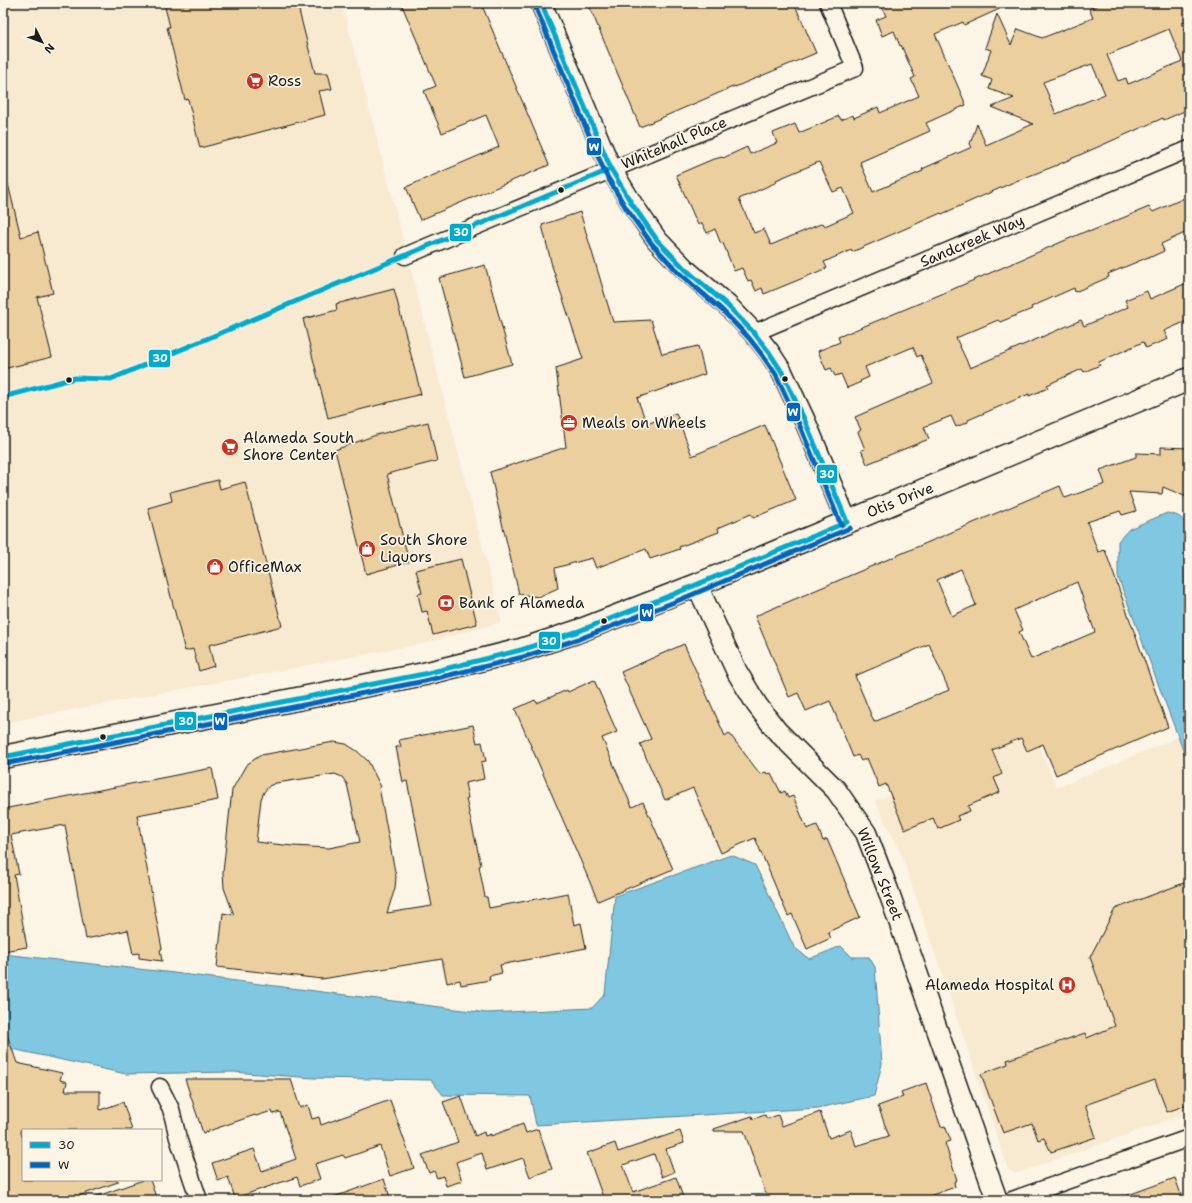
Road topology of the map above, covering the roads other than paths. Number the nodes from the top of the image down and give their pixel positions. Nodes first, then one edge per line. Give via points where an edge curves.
1 (541, 3) edge
2 (828, 3) edge
3 (1189, 149) edge
4 (611, 169) junction
5 (405, 256) dead end
6 (754, 333) junction
7 (1189, 380) edge
8 (847, 522) junction
9 (698, 584) junction
10 (3, 757) edge
11 (160, 1087) dead end
12 (1189, 1138) edge
13 (199, 1200) edge
14 (996, 1200) edge
15 (1012, 1200) edge

1 - 4 street
2 - 4 street, Whitehall Place via 855,68
3 - 6 street, Sandcreek Way
4 - 5 street, Whitehall Place
4 - 6 street via 657,240
6 - 8 street via 769,352 788,386
7 - 8 main road, Otis Drive
8 - 9 main road, Otis Drive
9 - 10 main road, Otis Drive via 576,632 463,666
9 - 14 street, Willow Street via 736,672 757,705 777,731 836,790 866,833
11 - 13 street via 171,1109
12 - 15 street

